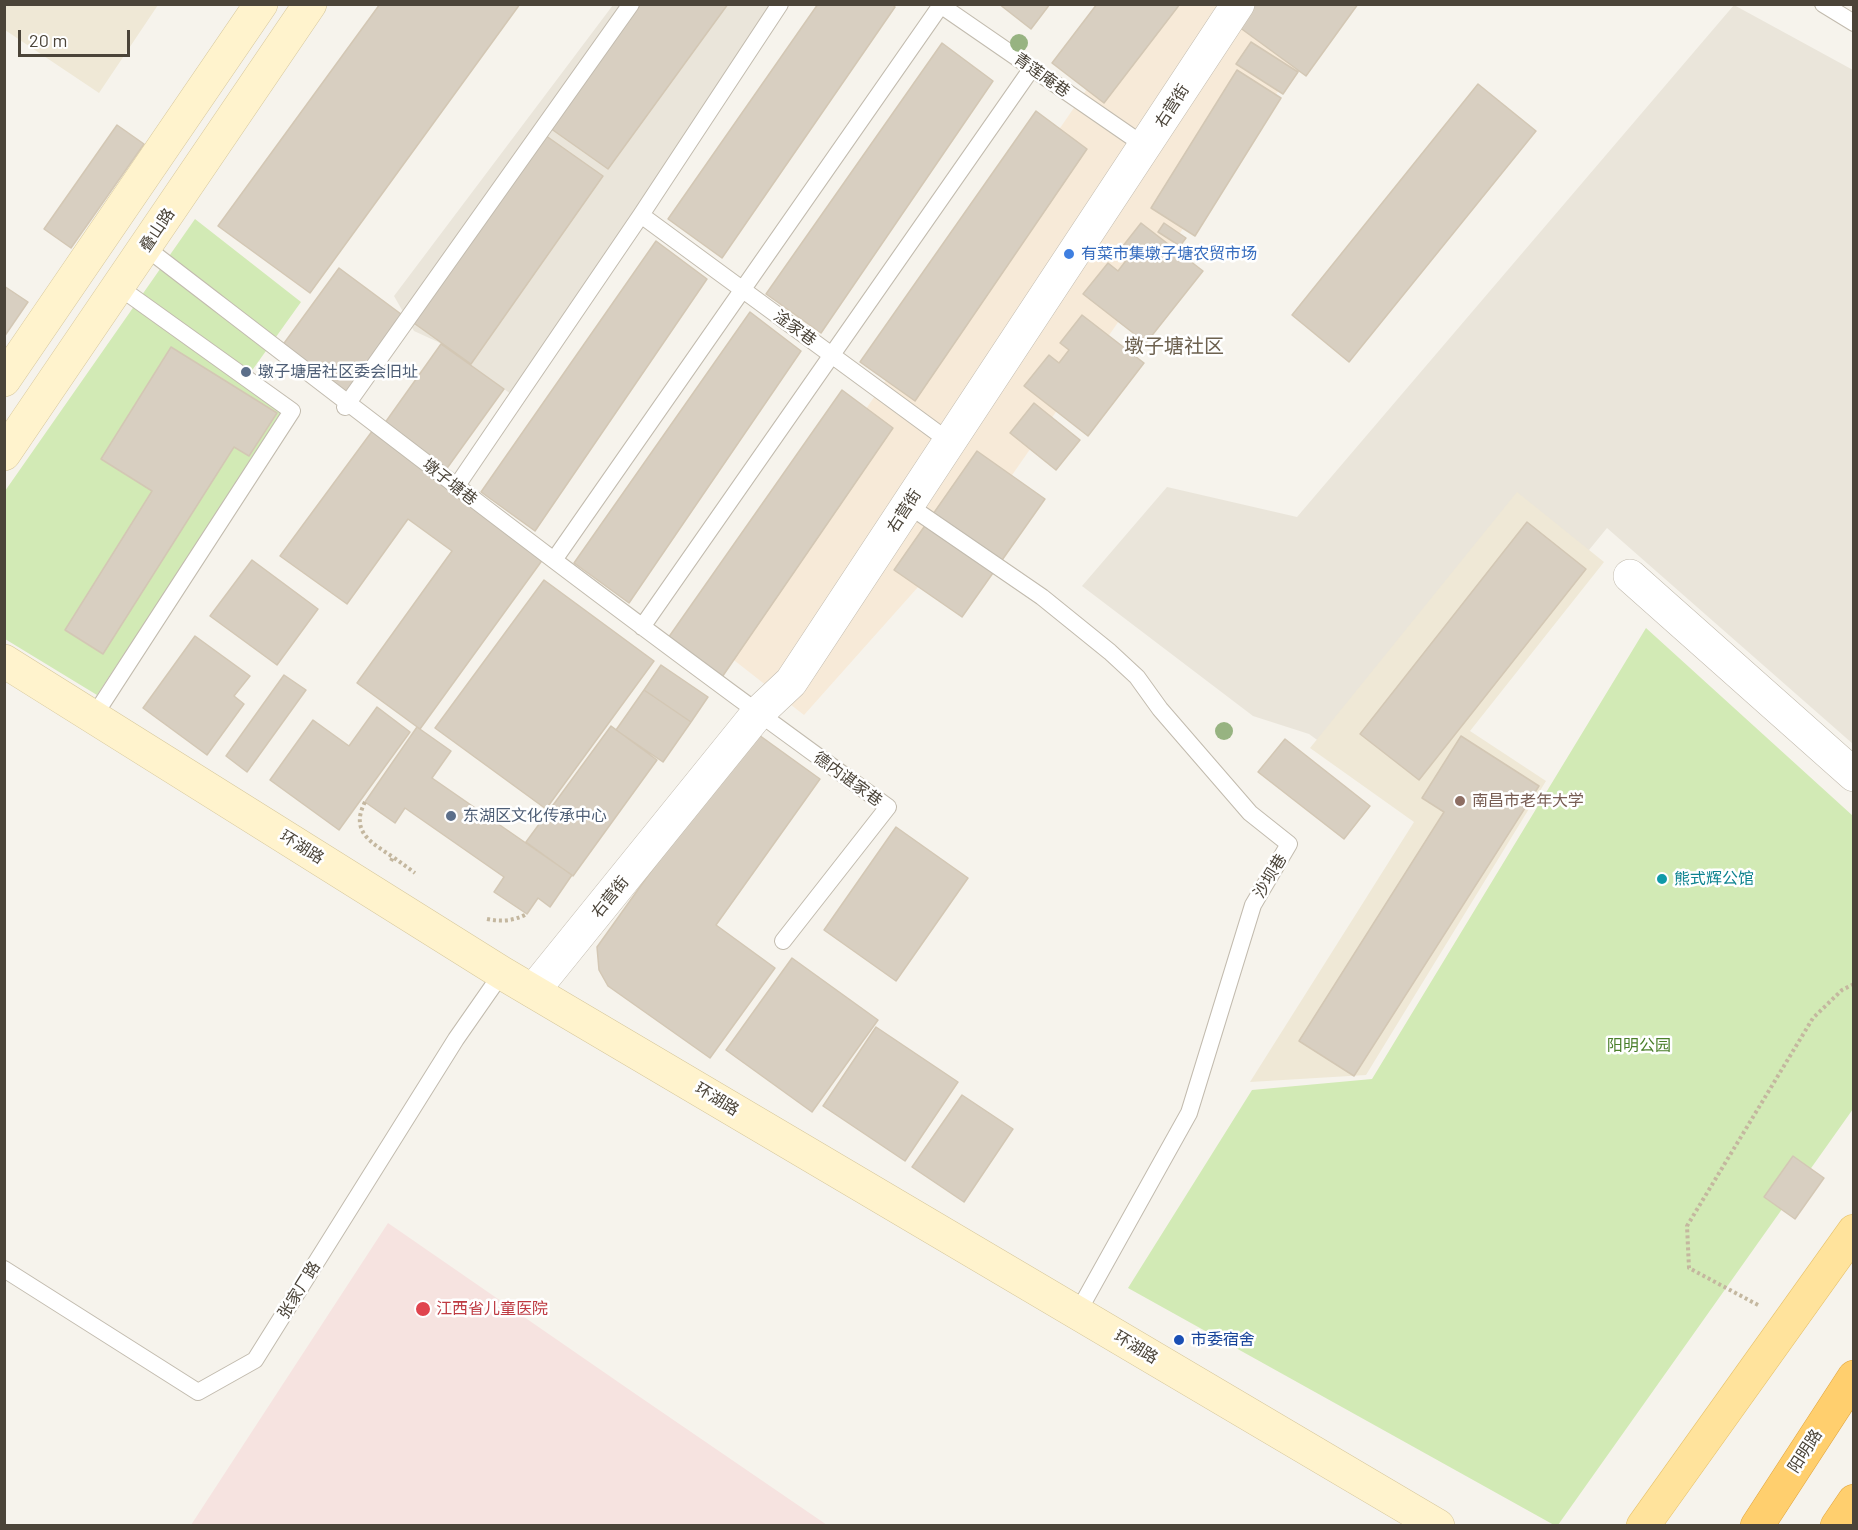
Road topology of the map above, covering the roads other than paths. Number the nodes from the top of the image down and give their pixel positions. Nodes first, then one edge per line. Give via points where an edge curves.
1 (261, 4) edge
2 (310, 4) edge
3 (631, 4) edge
4 (780, 4) edge
5 (1238, 4) edge
6 (1823, 4) edge
7 (940, 5) edge
8 (1854, 23) edge
9 (1032, 68) junction
10 (1145, 146) junction
11 (641, 215) junction
12 (145, 247) junction
13 (119, 287) junction
14 (742, 289) junction
15 (831, 355) junction
16 (4, 380) edge
17 (346, 404) junction
18 (950, 442) junction
19 (4, 454) edge
20 (456, 487) junction
21 (908, 505) junction
22 (554, 560) junction
23 (1630, 576) dead end
24 (642, 627) junction
25 (4, 661) edge
26 (758, 714) junction
27 (94, 716) junction
28 (1854, 775) edge
29 (783, 941) dead end
30 (502, 973) junction
31 (533, 991) junction
32 (1854, 1231) edge
33 (4, 1269) edge
34 (1078, 1312) junction
35 (1854, 1377) edge
36 (1854, 1501) edge
37 (1438, 1526) edge
38 (1643, 1526) edge
39 (1757, 1526) edge
40 (1838, 1526) edge

1 - 16 street
2 - 12 street, 叠山路
3 - 17 lane
4 - 11 lane
5 - 10 street, 右营街
6 - 8 lane
7 - 9 lane, 青莲庵巷
7 - 14 lane
9 - 10 lane, 青莲庵巷
9 - 15 lane
10 - 18 street, 右营街
11 - 14 lane, 淦家巷
11 - 20 lane
12 - 13 street, 叠山路
12 - 17 lane, 墩子塘巷
13 - 19 street, 叠山路
13 - 27 lane via 292,411
14 - 15 lane, 淦家巷
14 - 22 lane
15 - 18 lane, 淦家巷
15 - 24 lane
17 - 20 lane, 墩子塘巷
18 - 21 street, 右营街
20 - 22 lane, 墩子塘巷
21 - 26 street, 右营街 via 791,681
21 - 34 lane, 沙坝巷 via 1042,597 1110,652 1137,677 1250,813 1289,844 1253,905 1189,1113
22 - 24 lane, 墩子塘巷
23 - 28 street
24 - 26 lane, 墩子塘巷
25 - 27 street, 环湖路
26 - 29 lane, 德内谌家巷 via 888,807
26 - 31 street, 右营街
27 - 30 street, 环湖路
30 - 31 street, 环湖路
30 - 33 lane, 张家厂路 via 456,1039 255,1360 198,1392
31 - 34 street, 环湖路
32 - 38 main road
34 - 37 street, 环湖路
35 - 39 highway, 阳明路
36 - 40 highway

